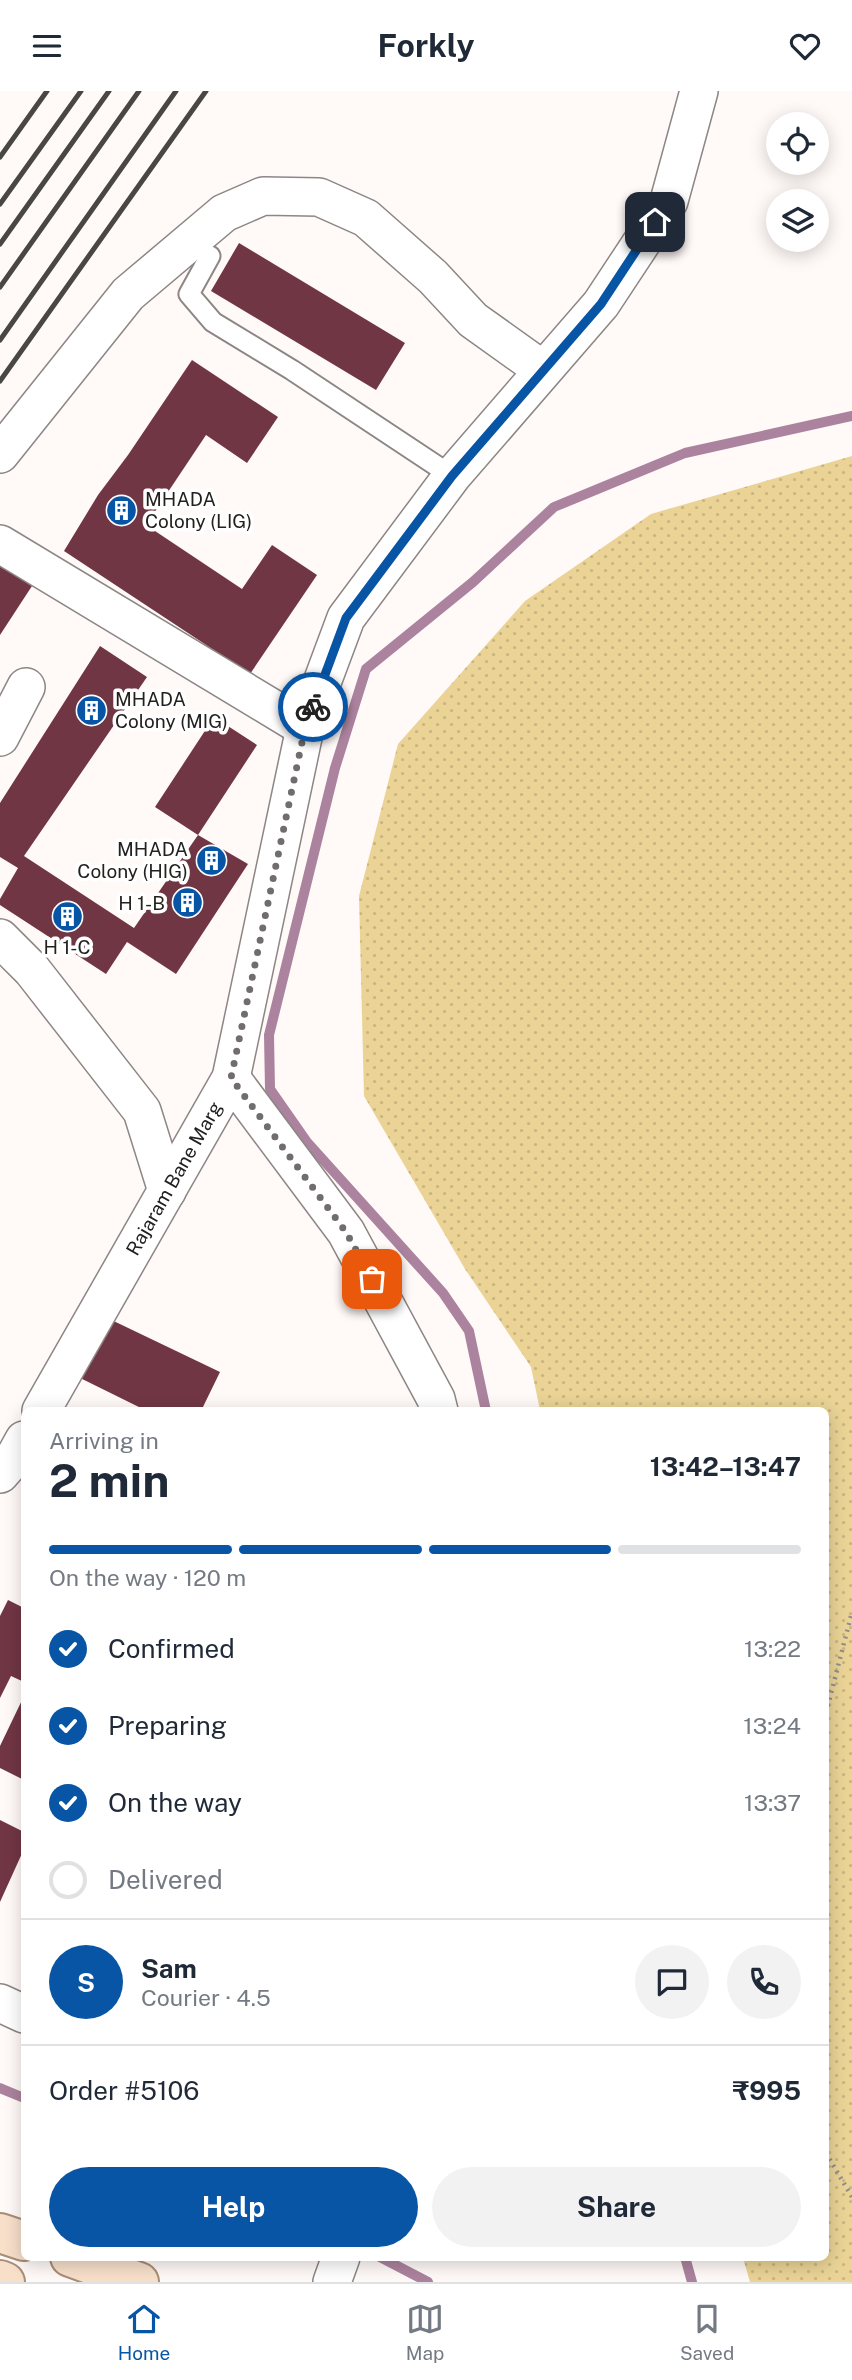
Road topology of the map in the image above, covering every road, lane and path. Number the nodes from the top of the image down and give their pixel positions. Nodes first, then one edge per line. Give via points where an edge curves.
1 (699, 91) edge
2 (210, 256) dead end
3 (543, 370) junction
4 (0, 454) edge
5 (452, 476) junction
6 (0, 544) edge
7 (26, 687) dead end
8 (305, 728) junction
9 (0, 737) edge
10 (0, 938) edge
11 (231, 1078) junction
12 (167, 1191) junction
13 (43, 1407) edge
14 (438, 1407) edge
15 (21, 1445) edge
16 (0, 1474) edge
17 (852, 1612) edge
18 (829, 1701) edge
19 (0, 2003) edge
20 (21, 2013) edge
21 (829, 2158) edge
22 (852, 2197) edge
23 (0, 2233) edge
24 (21, 2240) edge
25 (81, 2261) edge
26 (340, 2261) edge
27 (139, 2282) edge
28 (332, 2282) edge

1 - 3 street, Rajaram Bane Marg via 669,201 601,304
2 - 5 lane via 189,294 213,322
3 - 4 street via 472,320 433,277 366,218 319,197 263,196 224,213 128,294
3 - 5 street, Rajaram Bane Marg
5 - 8 street, Rajaram Bane Marg via 346,618
6 - 8 street
7 - 9 street
8 - 11 street, Rajaram Bane Marg
10 - 12 street via 33,970 142,1111
11 - 12 street, Rajaram Bane Marg
11 - 14 street via 346,1232
12 - 13 street, Rajaram Bane Marg
15 - 16 street
17 - 18 path
19 - 20 street
21 - 22 path
23 - 24 main road
25 - 27 main road
26 - 28 street

